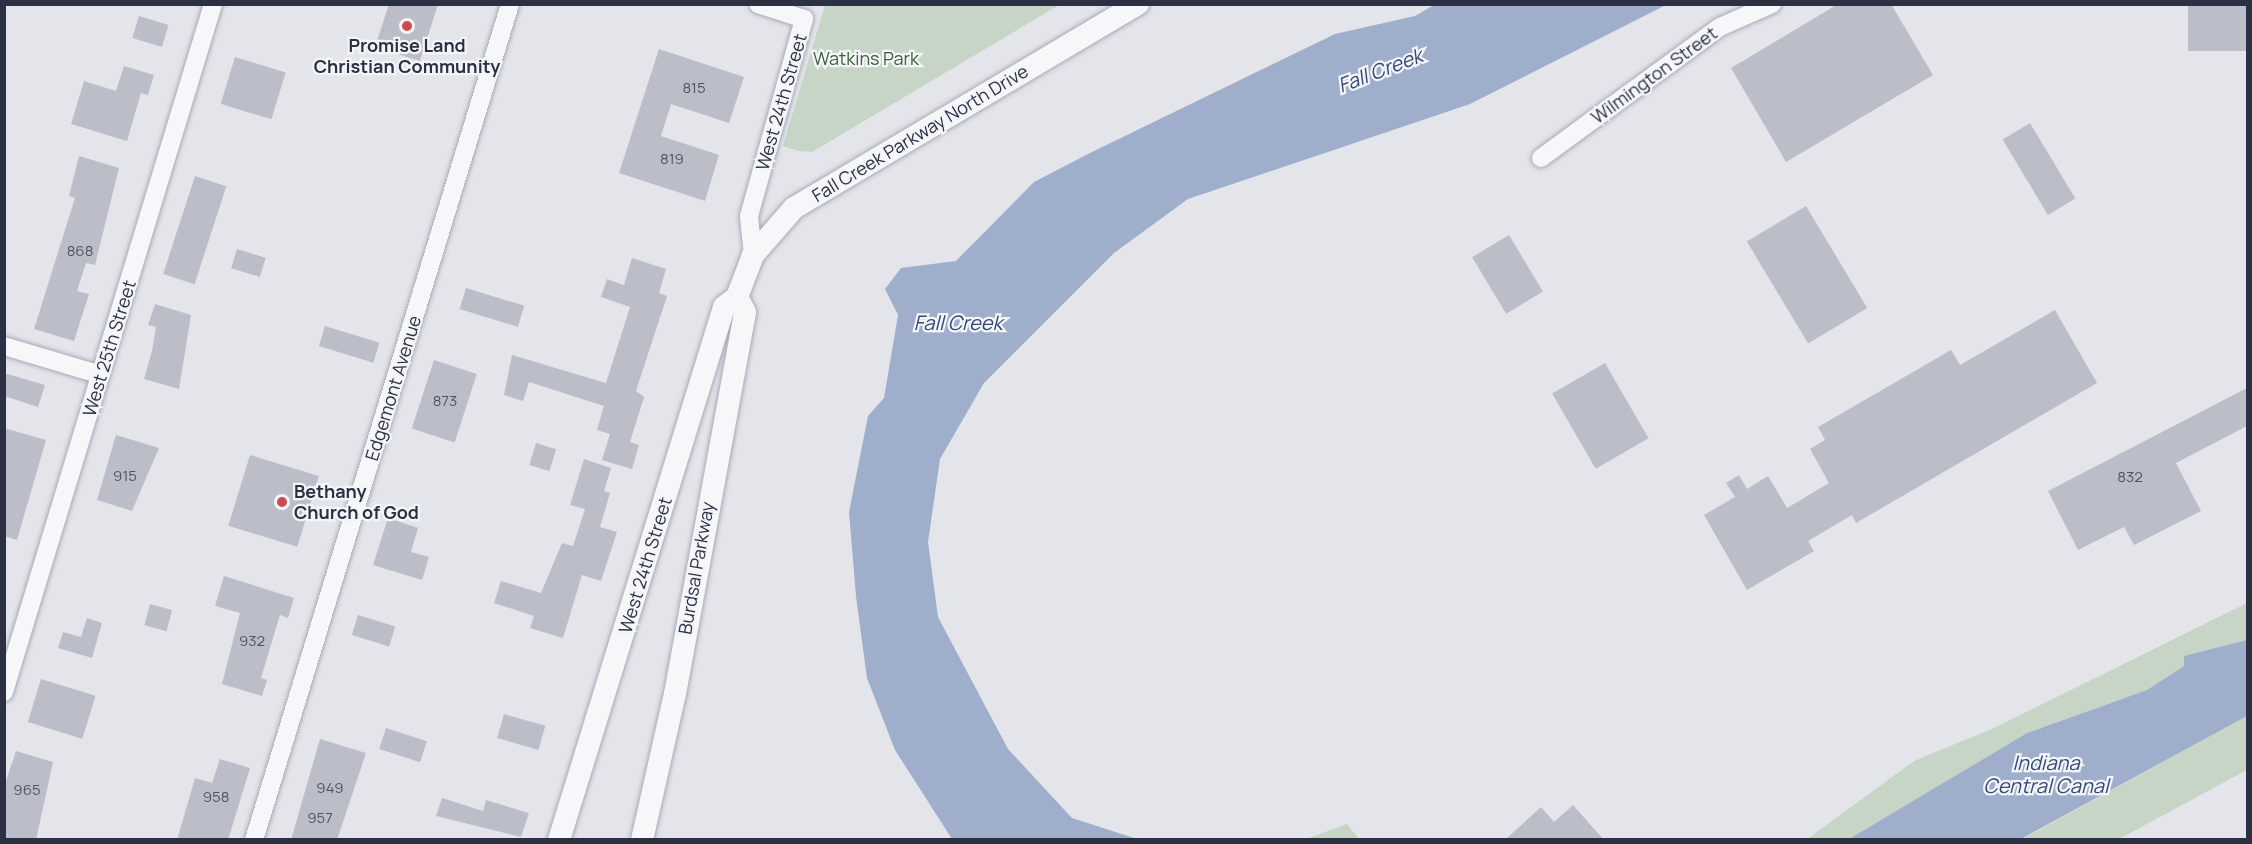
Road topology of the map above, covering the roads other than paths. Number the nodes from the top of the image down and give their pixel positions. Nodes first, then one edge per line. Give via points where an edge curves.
1 (213, 4) edge
2 (510, 4) edge
3 (758, 4) edge
4 (1138, 4) edge
5 (1773, 4) edge
6 (1541, 158) dead end
7 (753, 255) junction
8 (737, 297) junction
9 (4, 346) edge
10 (101, 375) junction
11 (4, 692) edge
12 (254, 840) edge
13 (559, 840) edge
14 (642, 840) edge

1 - 10 street, West 25th Street
2 - 12 street, Edgemont Avenue
3 - 7 street, West 24th Street via 804,19 749,216
4 - 7 street, Fall Creek Parkway North Drive via 794,208
5 - 6 street, Wilmington Street via 1719,27
7 - 8 street, Fall Creek Parkway North Drive
8 - 13 street, West 24th Street via 724,307
8 - 14 street, Burdsal Parkway via 745,312 725,399 675,694
9 - 10 street
10 - 11 street, West 25th Street

